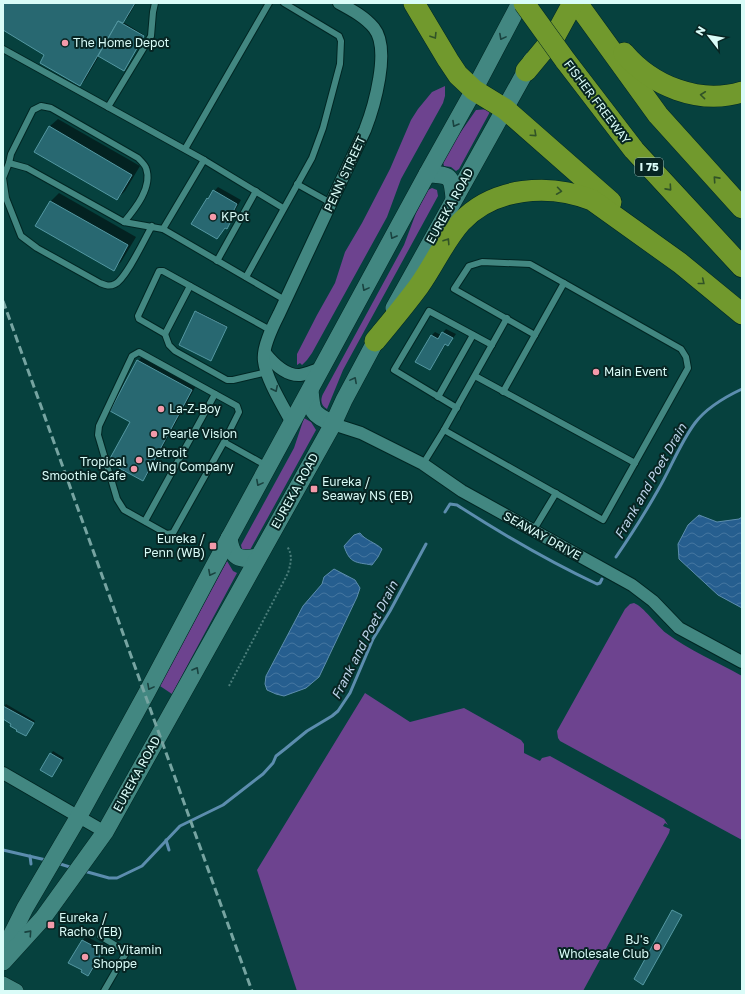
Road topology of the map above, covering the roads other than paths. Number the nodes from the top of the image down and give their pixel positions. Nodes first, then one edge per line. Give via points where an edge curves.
1 (155, 3) edge
2 (269, 3) edge
3 (284, 3) edge
4 (340, 3) edge
5 (414, 3) edge
6 (520, 3) edge
7 (524, 3) edge
8 (562, 3) edge
9 (573, 3) edge
10 (582, 11) edge
11 (3, 49) edge
12 (526, 71) junction
13 (474, 90) junction
14 (742, 92) edge
15 (108, 107) junction
16 (505, 109) junction
17 (185, 149) junction
18 (204, 160) junction
19 (9, 163) junction
20 (427, 174) junction
21 (297, 184) junction
22 (256, 191) junction
23 (454, 198) junction
24 (331, 203) junction
25 (284, 208) junction
26 (742, 208) edge
27 (124, 222) junction
28 (152, 226) junction
29 (163, 229) junction
30 (218, 261) junction
31 (680, 263) junction
32 (742, 267) edge
33 (246, 277) junction
34 (564, 283) junction
35 (190, 286) junction
36 (285, 300) junction
37 (742, 314) edge
38 (507, 318) junction
39 (272, 331) junction
40 (165, 334) junction
41 (473, 335) junction
42 (535, 335) junction
43 (376, 341) junction
44 (492, 345) junction
45 (265, 353) junction
46 (322, 368) junction
47 (267, 372) junction
48 (475, 376) junction
49 (310, 390) junction
50 (503, 392) junction
51 (215, 394) junction
52 (438, 397) junction
53 (457, 408) junction
54 (292, 423) junction
55 (333, 424) junction
56 (444, 430) junction
57 (224, 442) junction
58 (423, 464) junction
59 (635, 464) junction
60 (268, 467) junction
61 (556, 493) junction
62 (145, 522) junction
63 (533, 531) junction
64 (229, 538) junction
65 (258, 557) junction
66 (742, 662) edge
67 (3, 773) edge
68 (79, 816) junction
69 (106, 832) junction
70 (100, 936) dead end
71 (3, 952) edge
72 (3, 962) edge
73 (3, 984) edge
74 (16, 991) edge
75 (104, 991) edge

1 - 15 lane via 151,36
2 - 17 lane
3 - 21 lane via 339,36 341,41 340,64 322,128 312,158
4 - 24 street, PENN STREET via 363,17 375,30 382,47 378,88 371,114
5 -> 13 highway via 458,75
6 -> 13 main road
7 -> 32 highway, FISHER FREEWAY / I 75, bridge via 634,150
8 - 12 main road, EUREKA ROAD
9 - 12 highway via 555,36
14 -> 10 highway via 724,96 690,93 652,78 629,59 601,25
26 -> 10 highway via 658,115
11 - 15 lane
12 - 16 main road, EUREKA ROAD
13 - 16 highway
13 -> 20 main road
15 - 17 lane
16 - 23 main road, EUREKA ROAD
16 -> 31 highway
17 - 18 lane
18 - 22 lane
18 - 29 lane
19 - 27 lane via 27,168
19 - 27 lane via 33,110 41,106 51,108 138,158 146,168 144,193 138,206
19 - 28 lane via 3,178 6,198 21,236 37,248 100,283 108,286 116,284 130,266
20 - 23 main road via 441,174 450,179 453,183
20 -> 46 main road
21 - 24 lane
21 - 25 lane
22 - 25 lane
22 - 30 lane
23 - 43 main road, EUREKA ROAD
24 - 36 street, PENN STREET
25 - 33 lane
27 - 28 lane
28 - 29 lane
29 - 30 lane
30 - 33 lane
31 -> 37 highway
43 -> 31 highway via 420,285 461,222 491,200 506,196 537,190 580,195 603,207
33 - 36 lane
34 - 38 lane via 530,264 482,262 469,266 454,289
34 - 42 lane
34 - 59 lane via 681,349 686,357 688,368
35 - 39 lane
35 - 40 lane
35 - 40 lane via 159,271 138,316 139,320
36 - 39 street, PENN STREET
38 - 42 lane
38 - 44 lane
39 - 45 street, PENN STREET
40 - 47 lane via 174,351 227,380
41 - 44 lane
41 - 52 lane
41 - 52 lane via 429,311 394,370
42 - 50 lane
55 -> 43 main road, EUREKA ROAD
44 - 48 lane
45 - 46 street via 274,364 299,375
45 - 47 street, PENN STREET
46 - 49 main road
47 -> 54 street, PENN STREET
48 - 50 lane
48 - 53 lane
49 - 54 main road
49 - 55 main road via 311,408 317,416
50 - 59 lane
51 - 57 lane via 237,406 239,412
51 - 62 lane
51 - 62 lane via 139,352 132,356 99,426 98,435 117,499 124,510
52 - 53 lane
53 - 56 lane
54 - 60 main road
55 - 58 street, SEAWAY DRIVE via 361,433
55 - 65 main road, EUREKA ROAD
56 - 58 lane
56 - 61 lane
57 - 60 lane
57 - 62 lane via 173,533 167,534
58 - 63 street, SEAWAY DRIVE via 451,484
59 - 61 lane via 603,520
60 -> 64 main road
61 - 63 lane
63 - 66 street, SEAWAY DRIVE via 639,590 679,628
64 - 65 main road via 231,550 236,557
64 -> 68 main road
69 -> 65 main road, EUREKA ROAD
67 - 68 street
68 - 69 street
68 - 71 main road
72 -> 69 main road, EUREKA ROAD via 43,918
70 - 75 lane via 126,953
73 - 74 street

